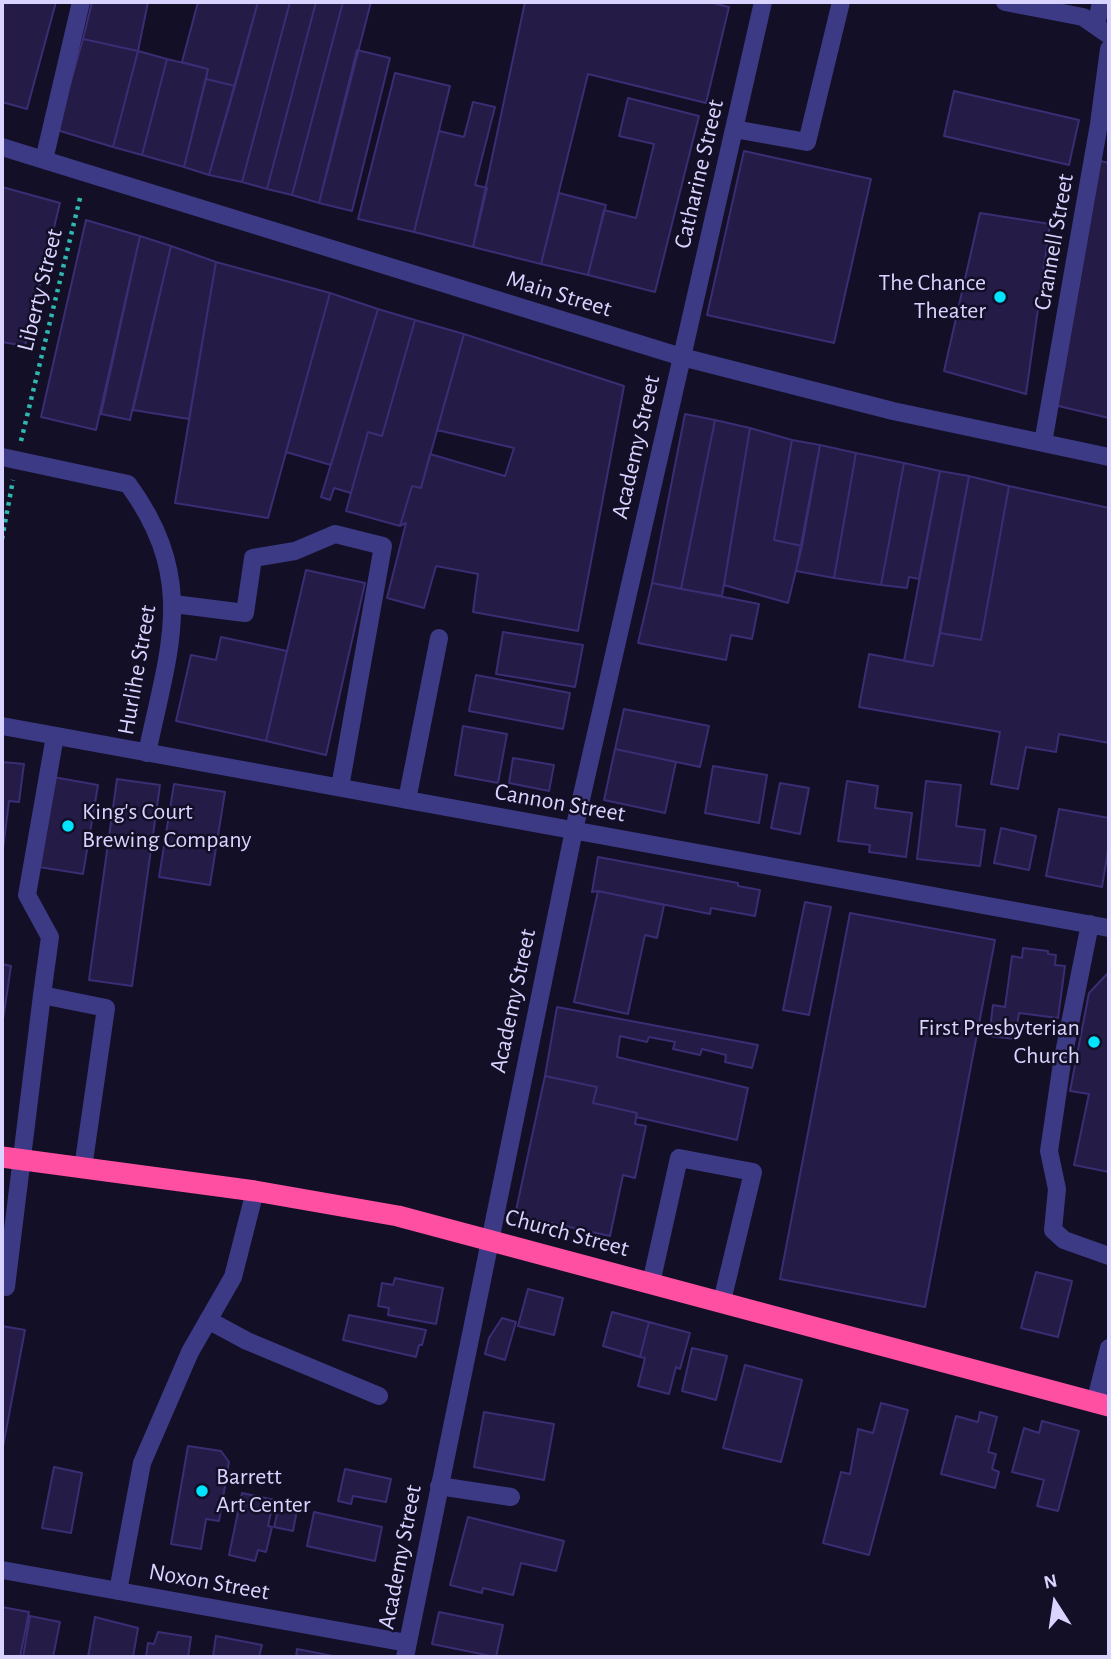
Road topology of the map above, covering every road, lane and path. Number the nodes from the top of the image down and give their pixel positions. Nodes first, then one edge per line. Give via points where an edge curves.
1 (81, 2) edge
2 (763, 2) edge
3 (841, 2) edge
4 (1005, 2) edge
5 (1101, 2) edge
6 (1102, 31) edge
7 (1109, 49) edge
8 (734, 129) junction
9 (2, 147) edge
10 (44, 160) junction
11 (87, 173) junction
12 (682, 357) junction
13 (1043, 443) junction
14 (1109, 457) edge
15 (9, 459) edge
16 (2, 540) edge
17 (174, 604) junction
18 (439, 638) dead end
19 (2, 726) edge
20 (55, 736) junction
21 (147, 753) junction
22 (340, 787) junction
23 (407, 800) junction
24 (574, 830) junction
25 (1090, 924) junction
26 (1109, 928) edge
27 (42, 995) junction
28 (12, 1159) edge
29 (83, 1168) junction
30 (256, 1191) junction
31 (488, 1238) junction
32 (1109, 1256) edge
33 (651, 1283) junction
34 (6, 1287) dead end
35 (722, 1301) junction
36 (208, 1320) junction
37 (1109, 1348) edge
38 (379, 1396) dead end
39 (1102, 1404) edge
40 (439, 1486) junction
41 (511, 1497) dead end
42 (2, 1570) edge
43 (118, 1591) junction
44 (406, 1650) edge

1 - 10 street
2 - 8 street, Catharine Street
3 - 8 street via 807,142
4 - 6 street via 1083,17
5 - 6 street
7 - 13 street, Crannell Street via 1100,124
8 - 12 street, Catharine Street
9 - 10 street, Main Street
10 - 11 street, Main Street
11 - 12 street, Main Street
11 - 15 path, Liberty Street
12 - 13 street, Main Street via 893,411
12 - 24 street, Academy Street
13 - 14 street, Main Street
15 - 16 path, Liberty Street
15 - 17 street, Hurlihe Street via 128,484 161,542 173,582
17 - 21 street, Hurlihe Street
17 - 22 street via 245,613 253,558 295,551 335,534 383,546
18 - 23 street
19 - 20 street, Cannon Street
20 - 21 street, Cannon Street
20 - 27 street via 27,895 50,937
21 - 22 street, Cannon Street
22 - 23 street, Cannon Street
23 - 24 street, Cannon Street
24 - 25 street, Cannon Street
24 - 31 street, Academy Street
25 - 26 street, Cannon Street
25 - 32 street via 1049,1151 1057,1189 1053,1230 1065,1240
27 - 28 street
27 - 29 street via 106,1008
28 - 29 highway, Church Street
28 - 34 street
29 - 30 highway, Church Street
30 - 31 highway, Church Street via 398,1216
30 - 36 street via 233,1277
31 - 33 highway, Church Street
31 - 40 street, Academy Street
33 - 35 highway, Church Street
33 - 35 street via 679,1158 753,1172
35 - 39 highway, Church Street
36 - 38 street
36 - 43 street via 142,1463
37 - 39 street
40 - 41 street
40 - 44 street, Academy Street
42 - 43 street, Noxon Street
43 - 44 street, Noxon Street

